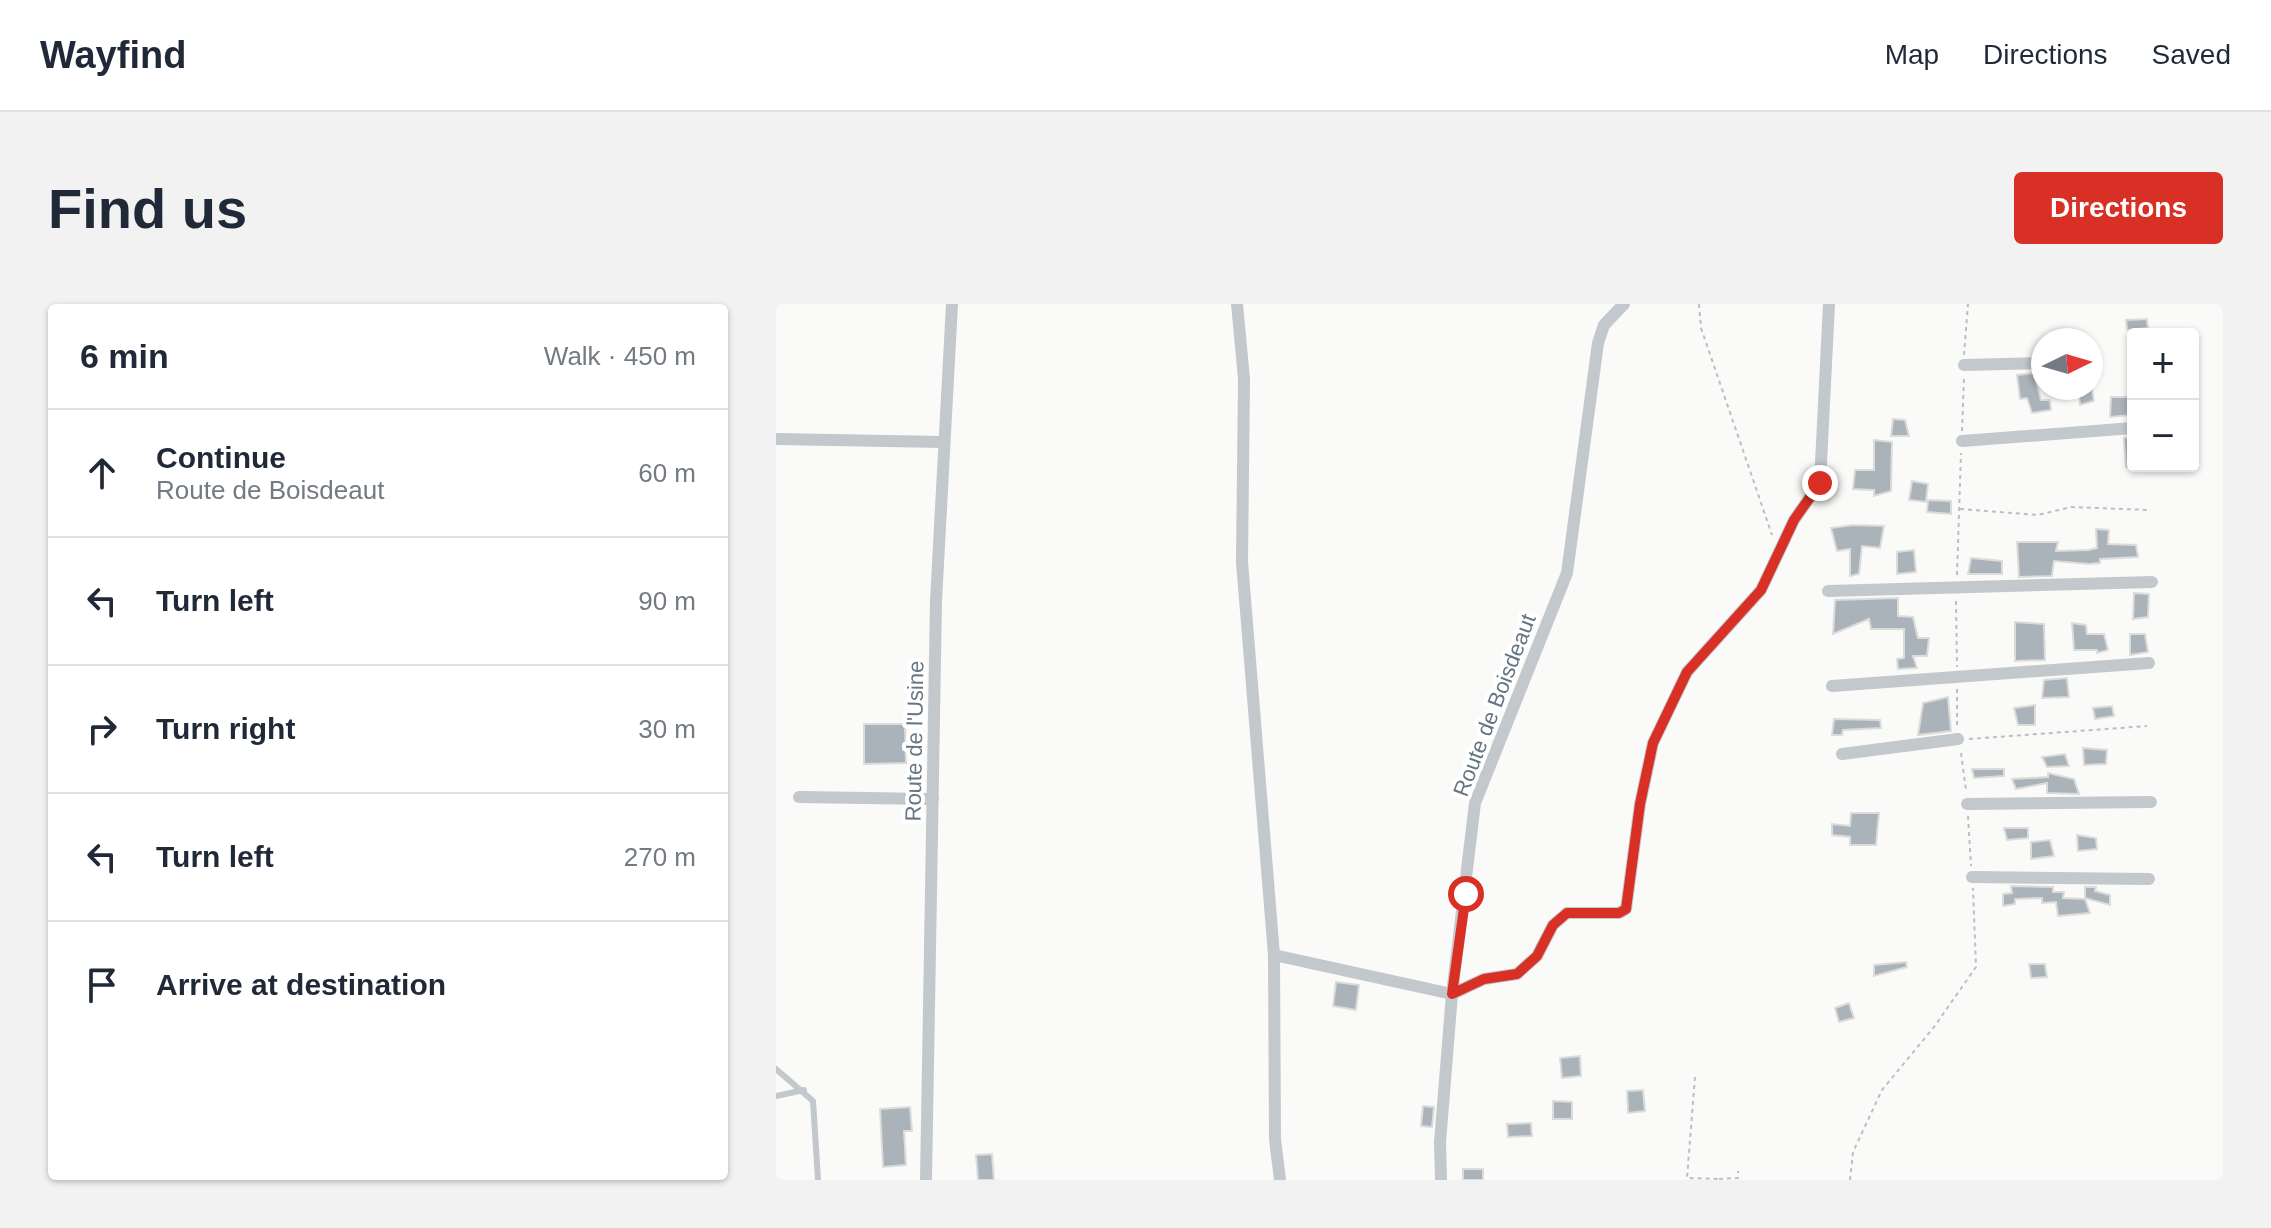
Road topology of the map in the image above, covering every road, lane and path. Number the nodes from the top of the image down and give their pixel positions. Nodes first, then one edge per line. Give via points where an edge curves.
1 (952, 304) edge
2 (1237, 304) edge
3 (1624, 304) edge
4 (1699, 304) edge
5 (1829, 304) edge
6 (1968, 304) edge
7 (2031, 363) edge
8 (1964, 365) junction
9 (2127, 428) edge
10 (776, 439) edge
11 (1962, 441) junction
12 (943, 442) junction
13 (1960, 509) junction
14 (2149, 510) dead end
15 (1779, 552) junction
16 (1957, 576) dead end
17 (2152, 582) dead end
18 (1956, 590) dead end
19 (1828, 591) dead end
20 (2149, 663) dead end
21 (1832, 686) dead end
22 (2147, 726) dead end
23 (1958, 735) junction
24 (1842, 754) dead end
25 (799, 797) dead end
26 (933, 799) junction
27 (2151, 802) dead end
28 (1967, 804) junction
29 (1972, 877) junction
30 (2149, 879) dead end
31 (1274, 955) junction
32 (1452, 994) junction
33 (776, 1069) edge
34 (1695, 1077) dead end
35 (804, 1090) junction
36 (776, 1096) edge
37 (1738, 1171) dead end
38 (818, 1180) edge
39 (926, 1180) edge
40 (1280, 1180) edge
41 (1441, 1180) edge
42 (1719, 1180) edge
43 (1850, 1180) edge

1 - 12 street, Route de l'Usine
2 - 31 street via 1244,379 1243,577
3 - 32 street, Route de Boisdeaut via 1604,325 1598,343 1567,573 1475,803
4 - 15 path via 1701,328
5 - 15 street via 1820,483
6 - 8 path
7 - 8 street
8 - 11 path
9 - 11 street
10 - 12 street
11 - 13 path
12 - 26 street, Route de l'Usine
13 - 14 path via 2038,515 2071,507
13 - 16 path
15 - 32 street via 1761,590 1687,672 1653,743 1626,909 1567,913 1553,925 1537,956 1517,974 1484,979
17 - 19 street
18 - 23 path
20 - 21 street
22 - 23 path
23 - 24 street
23 - 28 path
25 - 26 street
26 - 39 street, Route de l'Usine
27 - 28 street
28 - 29 path
29 - 30 street
29 - 43 path via 1976,967 1882,1090 1853,1152
31 - 32 street
31 - 40 street
32 - 41 street, Route de Boisdeaut
33 - 35 lane
34 - 42 path via 1687,1178
35 - 36 lane
35 - 38 lane via 816,1111
37 - 42 path via 1738,1178

